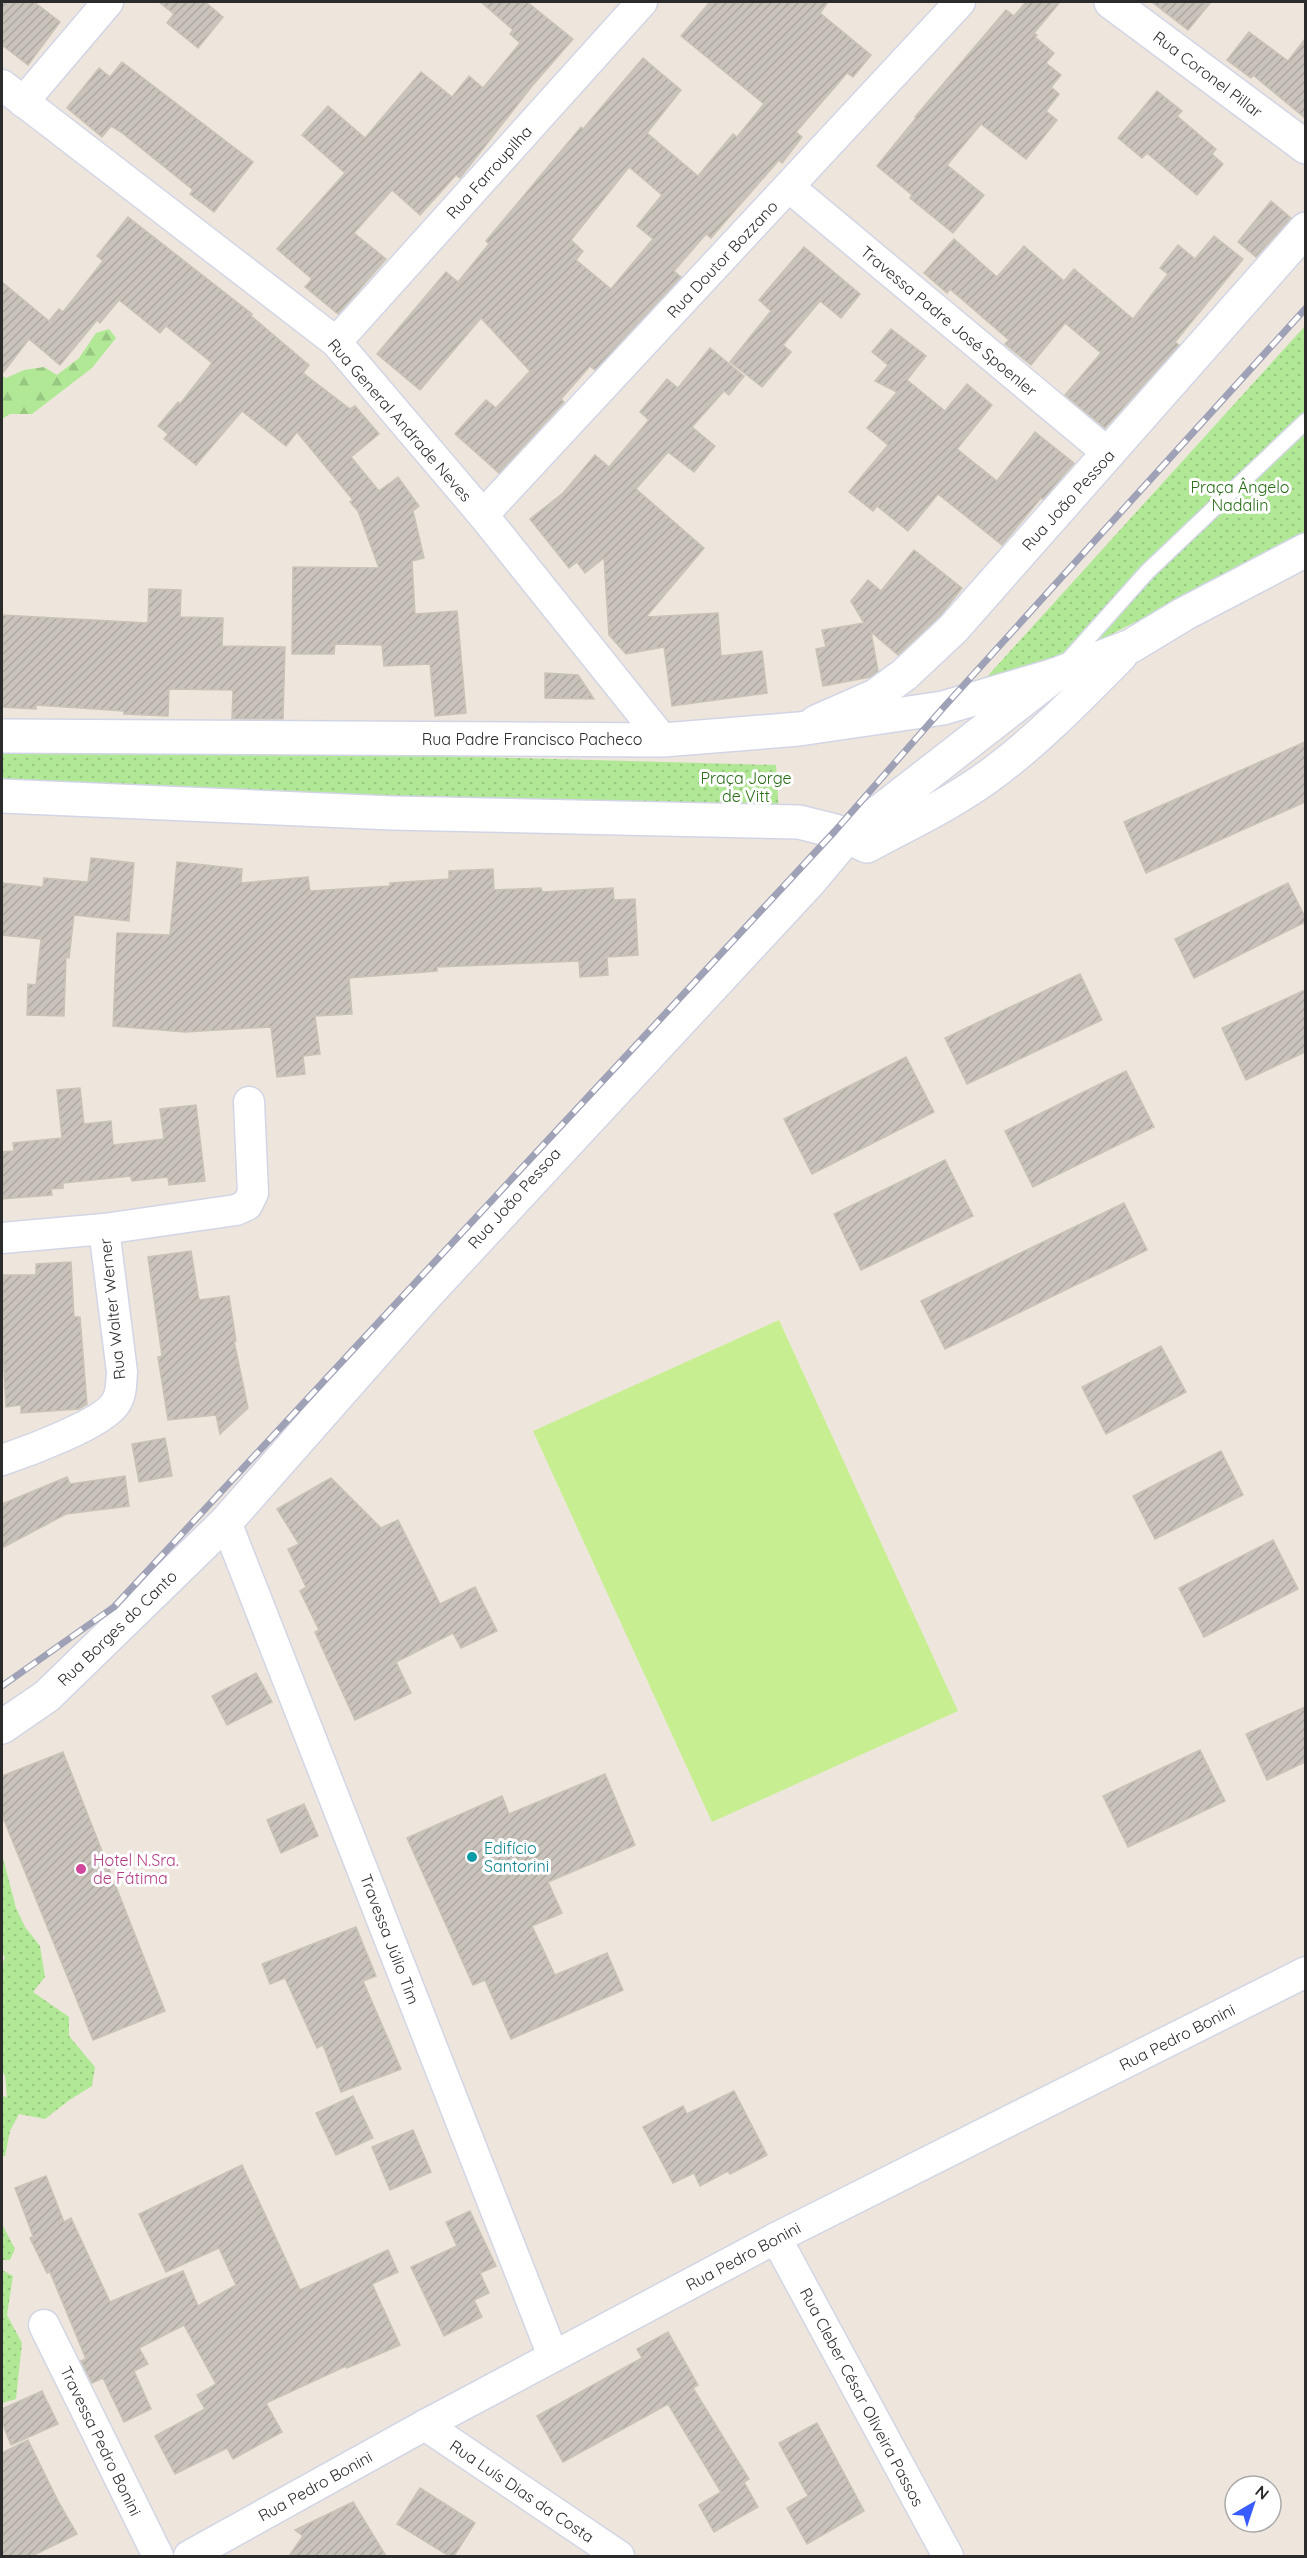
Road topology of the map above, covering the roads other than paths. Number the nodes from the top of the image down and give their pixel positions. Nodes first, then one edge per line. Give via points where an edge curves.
1 (108, 2) edge
2 (642, 2) edge
3 (960, 2) edge
4 (1112, 2) edge
5 (12, 93) edge
6 (1305, 147) edge
7 (789, 187) junction
8 (1305, 229) edge
9 (336, 342) junction
10 (1305, 421) edge
11 (1109, 454) junction
12 (483, 515) junction
13 (1305, 550) edge
14 (1131, 646) junction
15 (1055, 675) junction
16 (1054, 721) junction
17 (799, 729) junction
18 (2, 736) edge
19 (663, 740) junction
20 (2, 796) edge
21 (857, 841) junction
22 (249, 1102) dead end
23 (104, 1229) junction
24 (2, 1238) edge
25 (2, 1460) edge
26 (226, 1522) junction
27 (2, 1727) edge
28 (1305, 1972) edge
29 (776, 2238) junction
30 (44, 2325) dead end
31 (553, 2356) junction
32 (425, 2425) junction
33 (609, 2553) edge
34 (158, 2556) edge
35 (189, 2556) edge
36 (948, 2556) edge

1 - 5 street
2 - 9 street, Rua Farroupilha
3 - 7 street, Rua Doutor Bozzano
4 - 6 main road, Rua Coronel Pillar
5 - 9 street, Rua General Andrade Neves
7 - 11 street, Travessa Padre José Spoenler
7 - 12 street, Rua Doutor Bozzano
8 - 11 main road, Rua João Pessoa
9 - 12 street, Rua General Andrade Neves
10 - 15 lane via 1147,572
11 - 17 main road, Rua João Pessoa via 953,629 904,675 875,696
12 - 19 street, Rua General Andrade Neves
13 - 14 main road, Rua Padre Francisco Pacheco
14 - 15 main road, Rua Padre Francisco Pacheco
14 - 16 main road, Rua Padre Francisco Pacheco
15 - 16 main road
15 - 17 main road, Rua Padre Francisco Pacheco via 943,708
15 - 21 main road, Rua Padre Francisco Pacheco
16 - 21 main road, Rua Padre Francisco Pacheco via 997,770 948,802
17 - 19 main road, Rua Padre Francisco Pacheco
18 - 19 main road, Rua Padre Francisco Pacheco
20 - 21 main road via 392,813 799,822
21 - 26 main road, Rua João Pessoa via 810,881 425,1296
22 - 23 street via 253,1193 247,1205 236,1210
23 - 24 street
23 - 25 street, Rua Walter Werner via 122,1372 116,1404 102,1416
26 - 27 main road, Rua Borges do Canto via 47,1696
26 - 31 street, Travessa Júlio Tim
28 - 29 street, Rua Pedro Bonini
29 - 31 street, Rua Pedro Bonini
29 - 36 street, Rua Cleber César Oliveira Passos
30 - 34 street, Travessa Pedro Bonini
31 - 32 street, Rua Pedro Bonini
32 - 33 street, Rua Luís Dias da Costa
32 - 35 street, Rua Pedro Bonini

